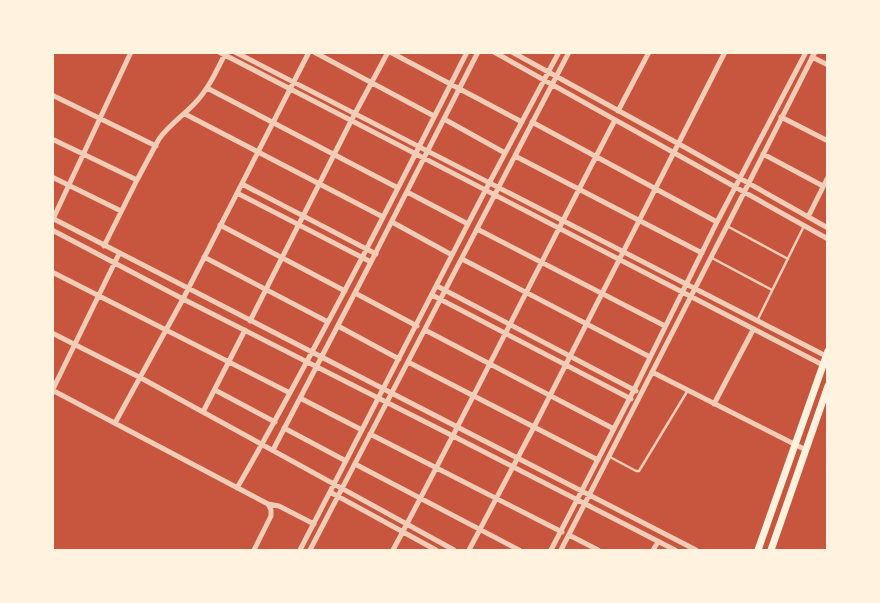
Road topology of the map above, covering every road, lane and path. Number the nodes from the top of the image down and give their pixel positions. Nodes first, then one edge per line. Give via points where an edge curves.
1 (130, 52) edge
2 (219, 52) edge
3 (235, 52) edge
4 (308, 52) edge
5 (314, 52) edge
6 (389, 52) edge
7 (467, 52) edge
8 (478, 52) edge
9 (494, 52) edge
10 (512, 52) edge
11 (559, 52) edge
12 (569, 52) edge
13 (648, 52) edge
14 (725, 52) edge
15 (804, 53) edge
16 (225, 54) edge
17 (814, 55) edge
18 (828, 65) edge
19 (548, 73) junction
20 (556, 77) junction
21 (544, 80) junction
22 (294, 83) junction
23 (371, 83) junction
24 (451, 84) junction
25 (552, 84) junction
26 (207, 88) junction
27 (459, 88) junction
28 (290, 90) junction
29 (52, 95) edge
30 (618, 111) junction
31 (185, 114) junction
32 (355, 114) junction
33 (434, 116) junction
34 (781, 118) junction
35 (100, 119) junction
36 (444, 120) junction
37 (615, 120) junction
38 (351, 121) junction
39 (274, 122) junction
40 (522, 122) junction
41 (532, 122) junction
42 (52, 139) edge
43 (828, 141) edge
44 (679, 144) junction
45 (156, 146) junction
46 (419, 147) junction
47 (428, 151) junction
48 (258, 152) junction
49 (505, 153) junction
50 (674, 153) junction
51 (82, 154) junction
52 (334, 154) junction
53 (415, 154) junction
54 (763, 154) junction
55 (515, 156) junction
56 (596, 156) junction
57 (424, 159) junction
58 (52, 178) edge
59 (740, 178) junction
60 (828, 178) edge
61 (137, 180) junction
62 (489, 183) junction
63 (242, 184) junction
64 (320, 184) junction
65 (749, 184) junction
66 (68, 186) junction
67 (823, 186) junction
68 (736, 187) junction
69 (398, 188) junction
70 (499, 188) junction
71 (579, 189) junction
72 (655, 189) junction
73 (485, 191) junction
74 (237, 192) junction
75 (407, 192) junction
76 (745, 192) junction
77 (494, 196) junction
78 (121, 211) junction
79 (303, 217) junction
80 (383, 217) junction
81 (808, 217) junction
82 (53, 218) edge
83 (563, 220) junction
84 (639, 221) junction
85 (392, 222) junction
86 (717, 222) junction
87 (468, 224) junction
88 (220, 225) junction
89 (299, 225) junction
90 (727, 226) junction
91 (804, 226) junction
92 (828, 228) edge
93 (477, 229) junction
94 (559, 229) junction
95 (52, 230) edge
96 (828, 239) edge
97 (104, 246) junction
98 (366, 249) junction
99 (623, 252) junction
100 (702, 253) junction
101 (119, 254) junction
102 (376, 254) junction
103 (452, 255) junction
104 (204, 257) junction
105 (282, 258) junction
106 (362, 258) junction
107 (711, 258) junction
108 (462, 259) junction
109 (788, 259) junction
110 (619, 260) junction
111 (371, 262) junction
112 (542, 262) junction
113 (115, 263) junction
114 (52, 272) edge
115 (686, 284) junction
116 (437, 286) junction
117 (188, 289) junction
118 (266, 289) junction
119 (695, 289) junction
120 (772, 290) junction
121 (345, 291) junction
122 (446, 291) junction
123 (355, 293) junction
124 (527, 293) junction
125 (602, 293) junction
126 (682, 293) junction
127 (99, 295) junction
128 (432, 295) junction
129 (690, 297) junction
130 (183, 299) junction
131 (441, 300) junction
132 (250, 321) junction
133 (757, 321) junction
134 (328, 322) junction
135 (586, 324) junction
136 (510, 325) junction
137 (338, 326) junction
138 (416, 326) junction
139 (665, 326) junction
140 (166, 329) junction
141 (245, 330) junction
142 (425, 330) junction
143 (753, 330) junction
144 (52, 333) edge
145 (506, 334) junction
146 (75, 344) junction
147 (312, 353) junction
148 (827, 354) edge
149 (570, 356) junction
150 (321, 357) junction
151 (650, 357) junction
152 (399, 359) junction
153 (229, 362) junction
154 (307, 362) junction
155 (408, 362) junction
156 (490, 364) junction
157 (566, 365) junction
158 (316, 366) junction
159 (825, 367) edge
160 (652, 372) junction
161 (141, 378) junction
162 (828, 386) edge
163 (53, 390) edge
164 (215, 390) junction
165 (383, 390) junction
166 (634, 390) junction
167 (688, 390) junction
168 (290, 393) junction
169 (641, 393) junction
170 (391, 394) junction
171 (473, 396) junction
172 (550, 396) junction
173 (300, 398) junction
174 (378, 398) junction
175 (630, 398) junction
176 (387, 402) junction
177 (636, 402) junction
178 (714, 404) junction
179 (204, 412) junction
180 (274, 422) junction
181 (115, 423) junction
182 (534, 427) junction
183 (284, 428) junction
184 (457, 428) junction
185 (614, 429) junction
186 (362, 430) junction
187 (370, 434) junction
188 (452, 436) junction
189 (796, 444) junction
190 (262, 445) junction
191 (273, 450) junction
192 (806, 450) junction
193 (608, 457) junction
194 (518, 459) junction
195 (598, 460) junction
196 (346, 461) junction
197 (355, 464) junction
198 (513, 467) junction
199 (436, 468) junction
200 (334, 484) junction
201 (237, 488) junction
202 (342, 488) junction
203 (330, 492) junction
204 (582, 492) junction
205 (589, 495) junction
206 (338, 496) junction
207 (420, 499) junction
208 (497, 499) junction
209 (577, 500) junction
210 (268, 504) junction
211 (584, 504) junction
212 (314, 524) junction
213 (407, 525) junction
214 (480, 530) junction
215 (403, 532) junction
216 (562, 532) junction
217 (569, 536) junction
218 (658, 542) junction
219 (254, 550) edge
220 (300, 550) edge
221 (310, 550) edge
222 (393, 550) edge
223 (436, 550) edge
224 (454, 550) edge
225 (469, 550) edge
226 (520, 550) edge
227 (551, 550) edge
228 (561, 550) edge
229 (598, 550) edge
230 (653, 550) edge
231 (675, 550) edge
232 (696, 550) edge
233 (758, 550) edge
234 (771, 550) edge

1 - 35 street
2 - 16 street
3 - 22 street
4 - 22 street
5 - 23 street
6 - 23 street
6 - 24 street
7 - 24 street
8 - 27 street
9 - 21 street
10 - 19 street
11 - 19 street
12 - 20 street
13 - 30 street
14 - 44 street
15 - 59 street
16 - 26 street
16 - 28 street
17 - 18 street
17 - 34 street
19 - 20 street
19 - 21 street
20 - 25 street
20 - 30 street
21 - 25 street
21 - 40 street
22 - 28 street
22 - 32 street
23 - 32 street
23 - 33 street
24 - 27 street
24 - 33 street
25 - 37 street
25 - 41 street
26 - 31 street
26 - 39 street
27 - 36 street
27 - 40 street
28 - 38 street
28 - 39 street
29 - 35 street
30 - 44 street
31 - 45 street via 164,133
31 - 48 street
32 - 38 street
32 - 46 street
33 - 46 street
34 - 43 street
34 - 54 street
35 - 45 street
35 - 51 street
36 - 47 street
36 - 49 street
37 - 50 street
37 - 56 street
38 - 52 street
38 - 53 street
39 - 48 street
39 - 52 street
40 - 49 street
41 - 55 street
41 - 56 street
42 - 51 street
44 - 50 street
44 - 59 street
45 - 61 street
46 - 47 street
46 - 53 street
47 - 57 street
47 - 62 street
48 - 63 street
48 - 64 street
49 - 62 street
50 - 68 street
50 - 72 street
51 - 61 street
51 - 66 street
52 - 64 street
52 - 69 street
53 - 57 street
53 - 69 street
54 - 65 street
54 - 67 street
55 - 70 street
55 - 71 street
56 - 71 street
56 - 72 street
57 - 73 street
57 - 75 street
58 - 66 street
59 - 65 street
59 - 68 street
60 - 67 street
61 - 78 street
62 - 70 street
62 - 73 street
63 - 74 street
63 - 79 street
64 - 79 street
64 - 80 street
65 - 76 street
65 - 81 street
66 - 78 street
66 - 82 street
67 - 81 street
68 - 76 street
68 - 86 street
69 - 80 street
70 - 77 street
70 - 83 street
71 - 83 street
71 - 84 street
72 - 84 street
72 - 86 street
73 - 77 street
73 - 87 street
74 - 88 street
74 - 89 street
75 - 85 street
75 - 87 street
76 - 90 street
76 - 91 street
77 - 93 street
77 - 94 street
78 - 97 street
79 - 89 street
79 - 98 street
80 - 98 street
81 - 92 street
82 - 97 street
83 - 94 street
83 - 99 street
84 - 99 street
84 - 100 street
85 - 102 street
85 - 103 street
86 - 100 street
87 - 103 street
88 - 104 street
88 - 105 street
89 - 105 street
89 - 106 street
90 - 107 street
90 - 109 lane
91 - 96 street
91 - 109 lane
93 - 108 street
93 - 112 street
94 - 110 street
94 - 112 street
95 - 113 street
97 - 101 street
98 - 102 street
98 - 106 street
99 - 110 street
99 - 115 street
100 - 115 street
101 - 113 street
101 - 117 street
102 - 111 street
103 - 116 street
104 - 117 street
104 - 118 street
105 - 118 street
105 - 121 street
106 - 111 street
106 - 121 street
107 - 119 street
107 - 120 lane
108 - 122 street
108 - 124 street
109 - 120 lane
110 - 125 street
110 - 126 street
111 - 123 street
112 - 124 street
112 - 125 street
113 - 127 street
113 - 130 street
114 - 127 street
115 - 119 street
115 - 126 street
116 - 122 street
116 - 128 street
117 - 130 street
117 - 132 street
118 - 132 street
118 - 134 street
119 - 129 street
119 - 133 street
120 - 133 lane
121 - 134 street
122 - 131 street
122 - 136 street
123 - 137 street
123 - 138 street
124 - 135 street
124 - 136 street
125 - 135 street
125 - 139 street
126 - 129 street
126 - 139 street
127 - 140 street
127 - 146 street
128 - 131 street
128 - 138 street
129 - 143 street
129 - 160 street
130 - 140 street
130 - 141 street
131 - 142 street
131 - 145 street
132 - 147 street
133 - 148 street
134 - 147 street
135 - 149 street
135 - 151 street
136 - 145 street
136 - 149 street
137 - 150 street
137 - 152 street
138 - 152 street
139 - 151 street
140 - 153 street
140 - 161 street
141 - 153 street
141 - 154 street
142 - 155 street
142 - 156 street
143 - 159 street
143 - 178 street
144 - 146 street
145 - 156 street
145 - 157 street
146 - 161 street
146 - 163 street
147 - 150 street
147 - 154 street
148 - 159 main road
149 - 157 street
149 - 166 street
150 - 158 street
150 - 165 street
151 - 166 street
152 - 165 street
153 - 164 street
153 - 168 street
154 - 158 street
154 - 168 street
155 - 170 street
155 - 171 street
156 - 171 street
156 - 172 street
157 - 172 street
157 - 175 street
158 - 173 street
158 - 174 street
159 - 189 main road
160 - 167 street
160 - 169 street
161 - 179 street
161 - 181 street
162 - 192 main road
163 - 181 street
164 - 179 street
164 - 180 street
165 - 170 street
165 - 174 street
166 - 169 street
166 - 175 street
167 - 178 street
167 - 193 lane via 639,471
168 - 180 street
169 - 177 street
170 - 176 street
170 - 184 street
171 - 182 street
171 - 184 street
172 - 182 street
172 - 185 street
173 - 183 street
173 - 186 street
174 - 176 street
174 - 186 street
175 - 177 street
175 - 185 street
176 - 187 street
176 - 188 street
177 - 193 street
178 - 189 street
179 - 190 street
180 - 190 street
181 - 201 street
182 - 194 street
182 - 195 street
183 - 191 street
183 - 196 street
184 - 188 street
184 - 194 street
185 - 195 street
186 - 196 street
187 - 197 street
187 - 199 street
188 - 198 street
188 - 199 street
189 - 192 street
189 - 233 main road
190 - 191 street
190 - 201 street
191 - 200 street
192 - 234 main road
193 - 205 street
194 - 198 street
194 - 204 street
195 - 204 street
196 - 200 street
197 - 202 street
197 - 207 street
198 - 208 street
198 - 209 street
199 - 207 street
199 - 208 street
200 - 202 street
200 - 203 street
201 - 210 street
202 - 206 street
202 - 213 street
203 - 206 street
203 - 212 street
204 - 205 street
204 - 209 street
205 - 211 street
205 - 232 street
206 - 215 street
206 - 221 street
207 - 213 street
207 - 214 street
208 - 214 street
208 - 216 street
209 - 211 street
209 - 216 street
210 - 212 street via 279,506
210 - 219 street via 271,516
211 - 217 street
211 - 218 street
212 - 220 street
213 - 215 street
213 - 224 street
214 - 225 street
214 - 226 street
215 - 222 street
215 - 223 street
216 - 227 street
217 - 228 street
217 - 229 street
218 - 230 street
218 - 231 street

